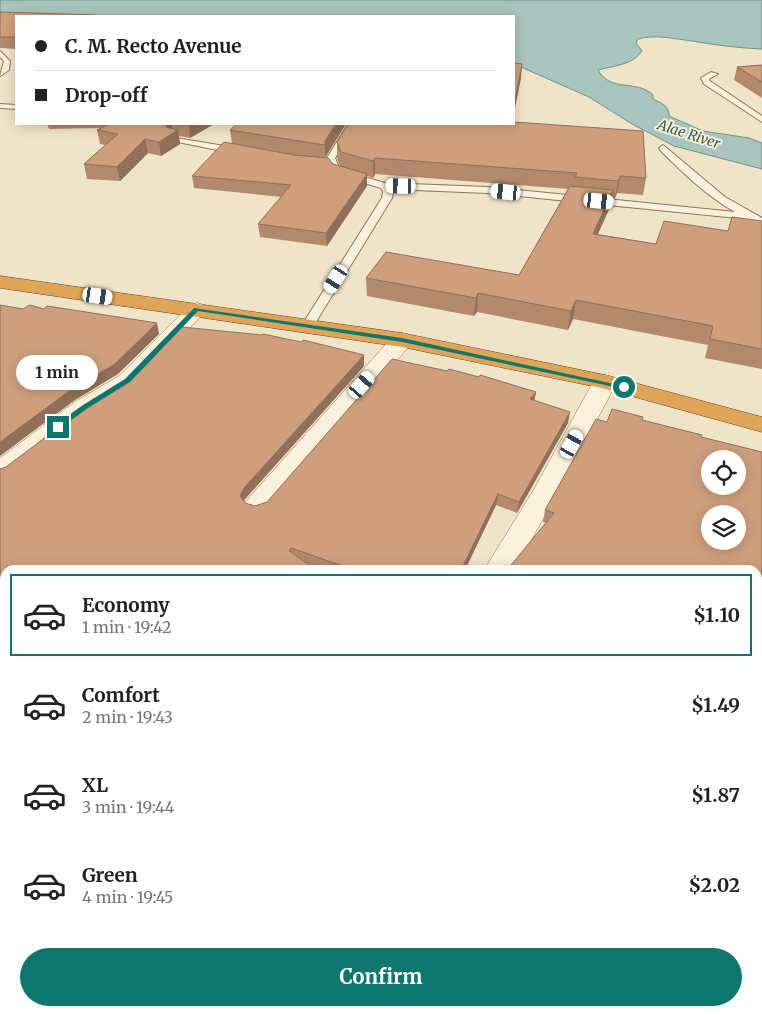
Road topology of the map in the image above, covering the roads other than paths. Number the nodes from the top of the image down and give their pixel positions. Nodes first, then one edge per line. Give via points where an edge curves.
1 (4, 53) edge
2 (0, 74) edge
3 (714, 74) dead end
4 (0, 106) edge
5 (15, 107) edge
6 (762, 120) edge
7 (351, 125) edge
8 (173, 139) edge
9 (663, 148) dead end
10 (248, 153) edge
11 (384, 186) junction
12 (747, 216) junction
13 (762, 222) edge
14 (0, 282) edge
15 (197, 309) junction
16 (308, 325) junction
17 (402, 340) junction
18 (605, 382) junction
19 (762, 425) edge
20 (0, 471) edge
21 (257, 506) edge
22 (502, 565) edge

1 - 2 lane via 7,61 5,70
3 - 6 lane via 705,78 707,82
4 - 5 lane
7 - 11 lane via 328,165 337,172
8 - 10 lane
9 - 12 lane via 696,181
11 - 12 lane via 487,190
11 - 16 lane via 387,198
12 - 13 lane
14 - 15 highway
15 - 16 highway
15 - 20 street via 127,381 85,406
16 - 17 highway
17 - 18 highway
17 - 21 street
18 - 19 highway
18 - 22 street

